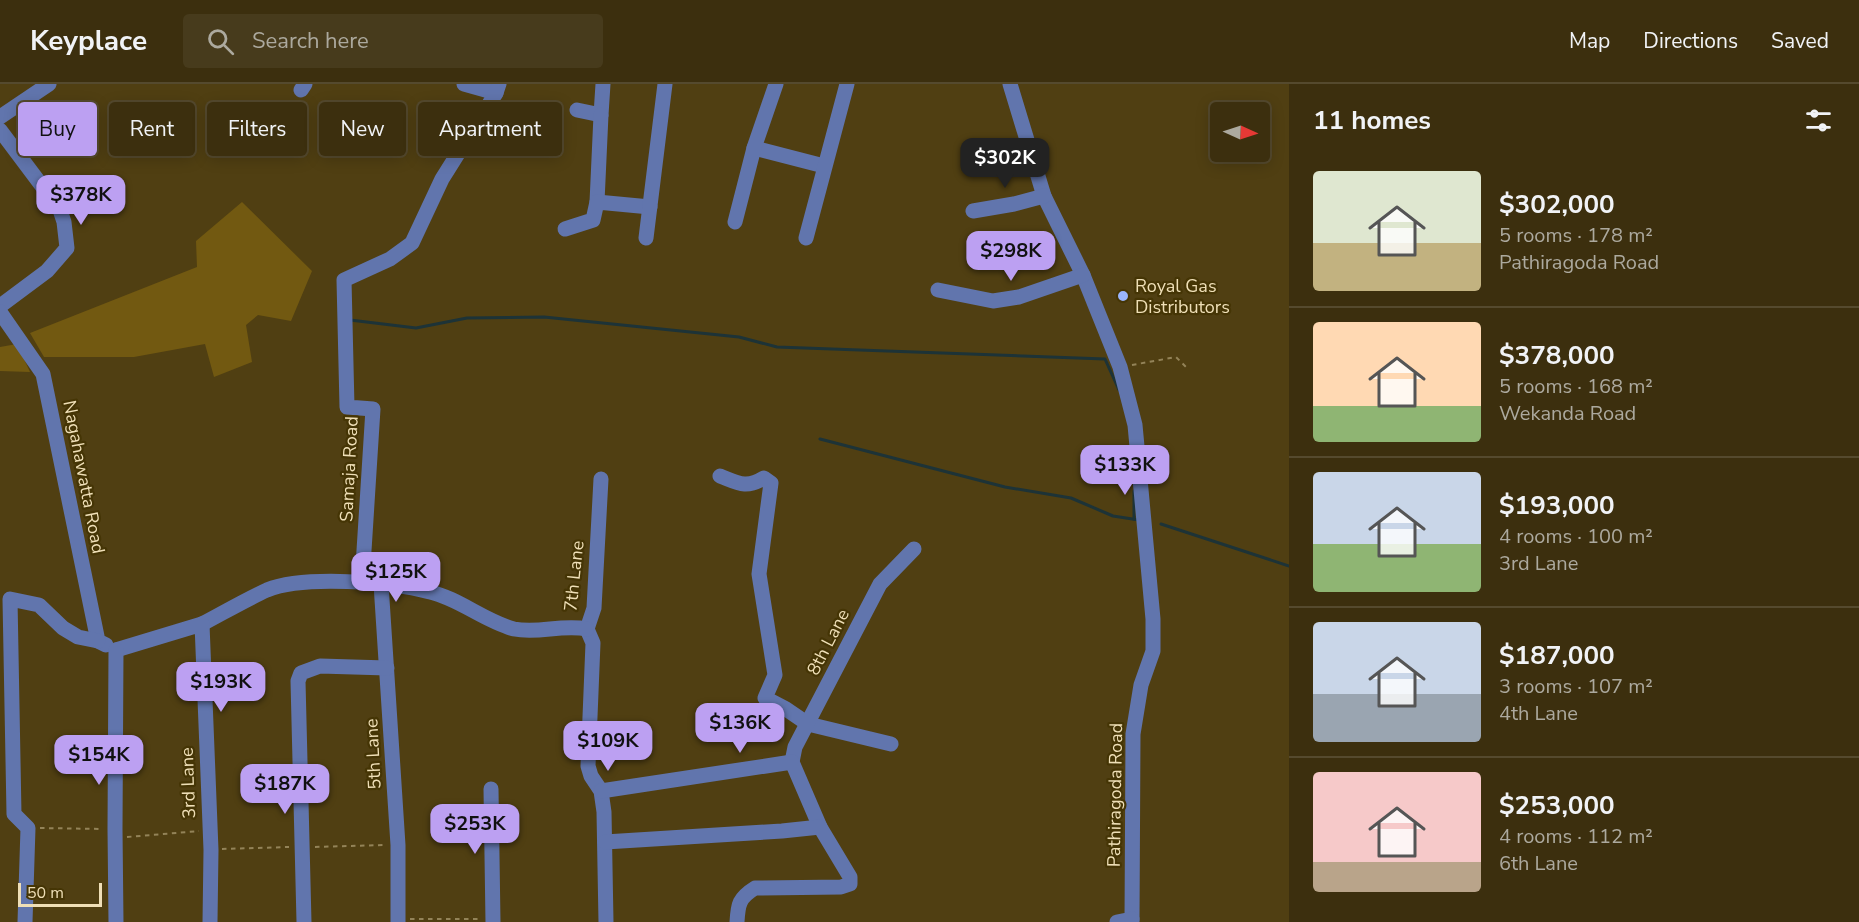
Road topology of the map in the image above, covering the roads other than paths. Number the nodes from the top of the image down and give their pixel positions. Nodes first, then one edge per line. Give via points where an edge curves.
1 (48, 84) edge
2 (465, 84) edge
3 (603, 84) edge
4 (665, 84) edge
5 (776, 84) edge
6 (847, 84) edge
7 (1010, 84) edge
8 (497, 89) edge
9 (577, 110) dead end
10 (601, 115) junction
11 (0, 117) edge
12 (0, 130) edge
13 (754, 148) junction
14 (824, 166) junction
15 (1044, 196) junction
16 (597, 202) junction
17 (651, 207) junction
18 (973, 211) dead end
19 (735, 222) dead end
20 (565, 229) dead end
21 (646, 238) dead end
22 (806, 238) dead end
23 (1083, 275) junction
24 (938, 290) dead end
25 (0, 306) edge
26 (0, 312) edge
27 (720, 476) dead end
28 (601, 479) dead end
29 (914, 549) dead end
30 (362, 582) junction
31 (381, 584) junction
32 (5, 600) edge
33 (202, 624) junction
34 (587, 629) junction
35 (98, 641) junction
36 (116, 650) junction
37 (387, 668) junction
38 (808, 724) junction
39 (891, 744) dead end
40 (792, 762) junction
41 (491, 789) dead end
42 (601, 791) junction
43 (820, 826) junction
44 (605, 842) junction
45 (493, 920) edge
46 (398, 921) edge
47 (1127, 921) edge
48 (25, 922) edge
49 (117, 922) edge
50 (210, 922) edge
51 (304, 922) edge
52 (606, 922) edge
53 (737, 922) edge

1 - 11 street
2 - 8 street
3 - 10 street
4 - 17 street
5 - 13 street
6 - 14 street
7 - 15 street, Pathiragoda Road
8 - 30 street, Samaja Road via 442,179 412,243 390,259 344,280 347,407 373,409
9 - 10 street
10 - 16 street
12 - 25 street via 60,210 67,248 47,271
13 - 14 street
13 - 19 street
14 - 22 street
15 - 18 street
15 - 23 street, Pathiragoda Road
16 - 17 street
16 - 20 street via 593,220
17 - 21 street
23 - 24 street via 1019,297 993,301
23 - 47 street, Pathiragoda Road via 1120,367 1135,425 1153,619 1153,651 1141,686 1133,734
26 - 35 street, Nagahawatta Road via 43,374
27 - 38 street via 742,485 754,484 764,477 771,483 759,574 775,675 765,698
28 - 34 street, 7th Lane via 594,608
29 - 38 street, 8th Lane via 880,584
30 - 31 street
30 - 33 street via 293,582 268,590
31 - 34 street via 432,592 512,628
31 - 37 street, 5th Lane
32 - 35 street via 39,605 63,628 78,637
32 - 48 street via 14,814 28,828
33 - 36 street
33 - 50 street, 3rd Lane
34 - 42 street, 7th Lane via 593,643 588,766
35 - 36 street
36 - 49 street
37 - 46 street, 5th Lane via 398,845
37 - 51 street via 320,666 301,673 298,681
38 - 39 street
38 - 40 street, 8th Lane via 795,747
40 - 42 street
40 - 43 street
41 - 45 street
42 - 44 street, 7th Lane
43 - 44 street
43 - 53 street via 850,877 850,884 755,888 744,895
44 - 52 street, 7th Lane

